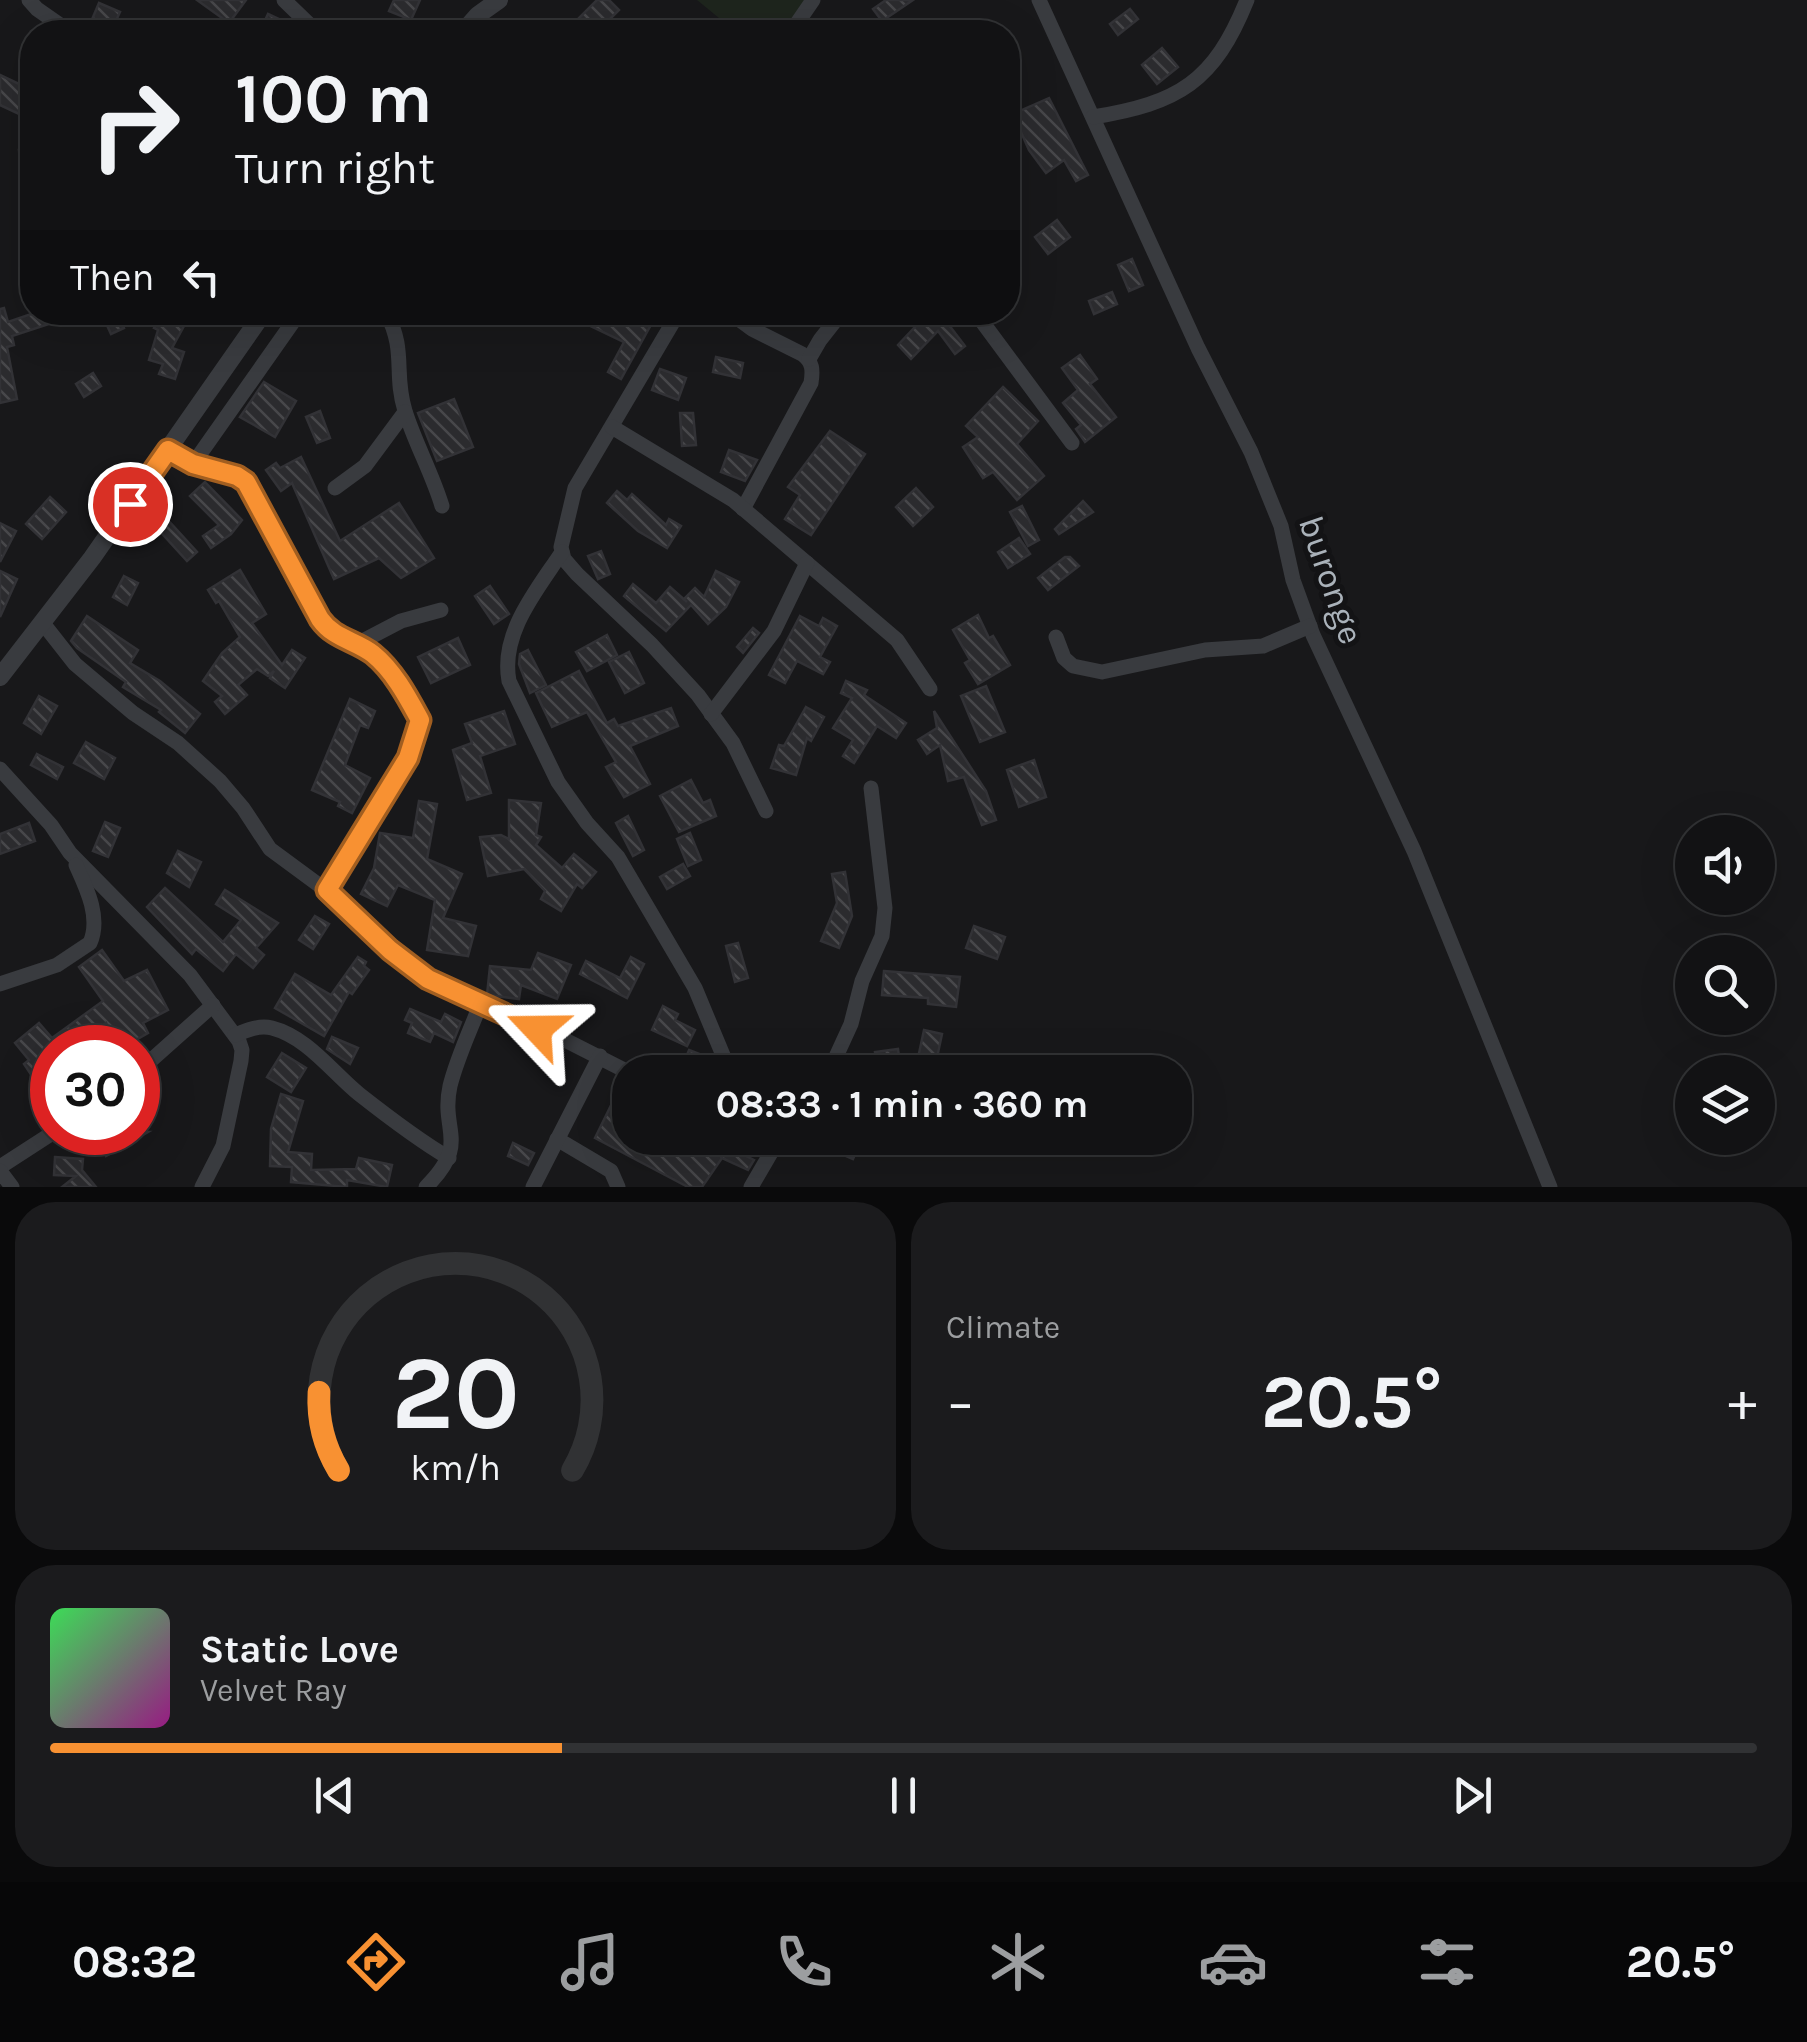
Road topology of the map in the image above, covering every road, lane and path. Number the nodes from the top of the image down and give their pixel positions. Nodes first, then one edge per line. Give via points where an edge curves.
1 (29, 0) edge
2 (284, 0) edge
3 (500, 0) edge
4 (1040, 0) edge
5 (1248, 0) edge
6 (55, 20) edge
7 (305, 20) edge
8 (474, 20) edge
9 (1093, 117) junction
10 (258, 325) edge
11 (291, 325) edge
12 (393, 325) edge
13 (671, 325) edge
14 (751, 325) edge
15 (832, 325) edge
16 (985, 325) edge
17 (809, 359) junction
18 (405, 412) junction
19 (612, 427) junction
20 (1072, 443) dead end
21 (168, 450) junction
22 (193, 464) junction
23 (334, 488) dead end
24 (442, 506) dead end
25 (743, 509) junction
26 (562, 552) junction
27 (807, 564) junction
28 (440, 610) dead end
29 (42, 622) junction
30 (1310, 626) junction
31 (1056, 637) dead end
32 (357, 644) junction
33 (0, 675) edge
34 (930, 689) dead end
35 (711, 714) junction
36 (0, 769) edge
37 (870, 788) dead end
38 (766, 811) dead end
39 (70, 853) junction
40 (327, 890) junction
41 (0, 984) edge
42 (213, 1005) junction
43 (480, 1005) junction
44 (234, 1035) junction
45 (160, 1052) edge
46 (723, 1055) edge
47 (837, 1055) edge
48 (600, 1056) junction
49 (612, 1062) edge
50 (557, 1139) junction
51 (30, 1148) edge
52 (770, 1155) edge
53 (449, 1158) junction
54 (0, 1169) edge
55 (12, 1187) edge
56 (202, 1187) edge
57 (426, 1187) edge
58 (533, 1187) edge
59 (618, 1187) edge
60 (751, 1187) edge
61 (1550, 1187) edge

1 - 6 street
2 - 7 street
3 - 8 street
4 - 9 street, buronge
5 - 9 street via 1232,38 1178,94
9 - 30 street, buronge via 1261,477
10 - 21 street
11 - 22 street
12 - 18 street
13 - 19 street
14 - 17 street
15 - 17 street
16 - 20 street
17 - 25 street via 810,383
18 - 23 street via 365,466
18 - 24 street
19 - 25 street
19 - 26 street via 575,488
21 - 22 street
21 - 29 street
22 - 32 street via 246,482 320,619 333,634
25 - 27 street
26 - 35 street
26 - 46 street via 514,631 509,680 558,782 618,857 694,988
27 - 34 street via 897,640
27 - 35 street via 774,631
28 - 32 street
29 - 33 street
29 - 40 street via 75,664 220,781 270,850
30 - 31 street via 1263,646 1205,650 1102,672 1073,666
30 - 61 street, buronge via 1414,851
32 - 40 street via 386,667 420,720 408,758
35 - 38 street
36 - 39 street
37 - 47 street via 885,908 882,936
39 - 41 street via 93,914 90,943 57,964
39 - 42 street
40 - 43 street via 428,979
42 - 44 street
42 - 45 street
43 - 48 street
43 - 53 street via 449,1092
44 - 53 street via 259,1026 295,1039
44 - 56 street via 242,1050 229,1116
48 - 49 street
48 - 50 street
50 - 58 street
50 - 59 street via 611,1171
51 - 54 street
52 - 60 street
53 - 57 street
54 - 55 street

